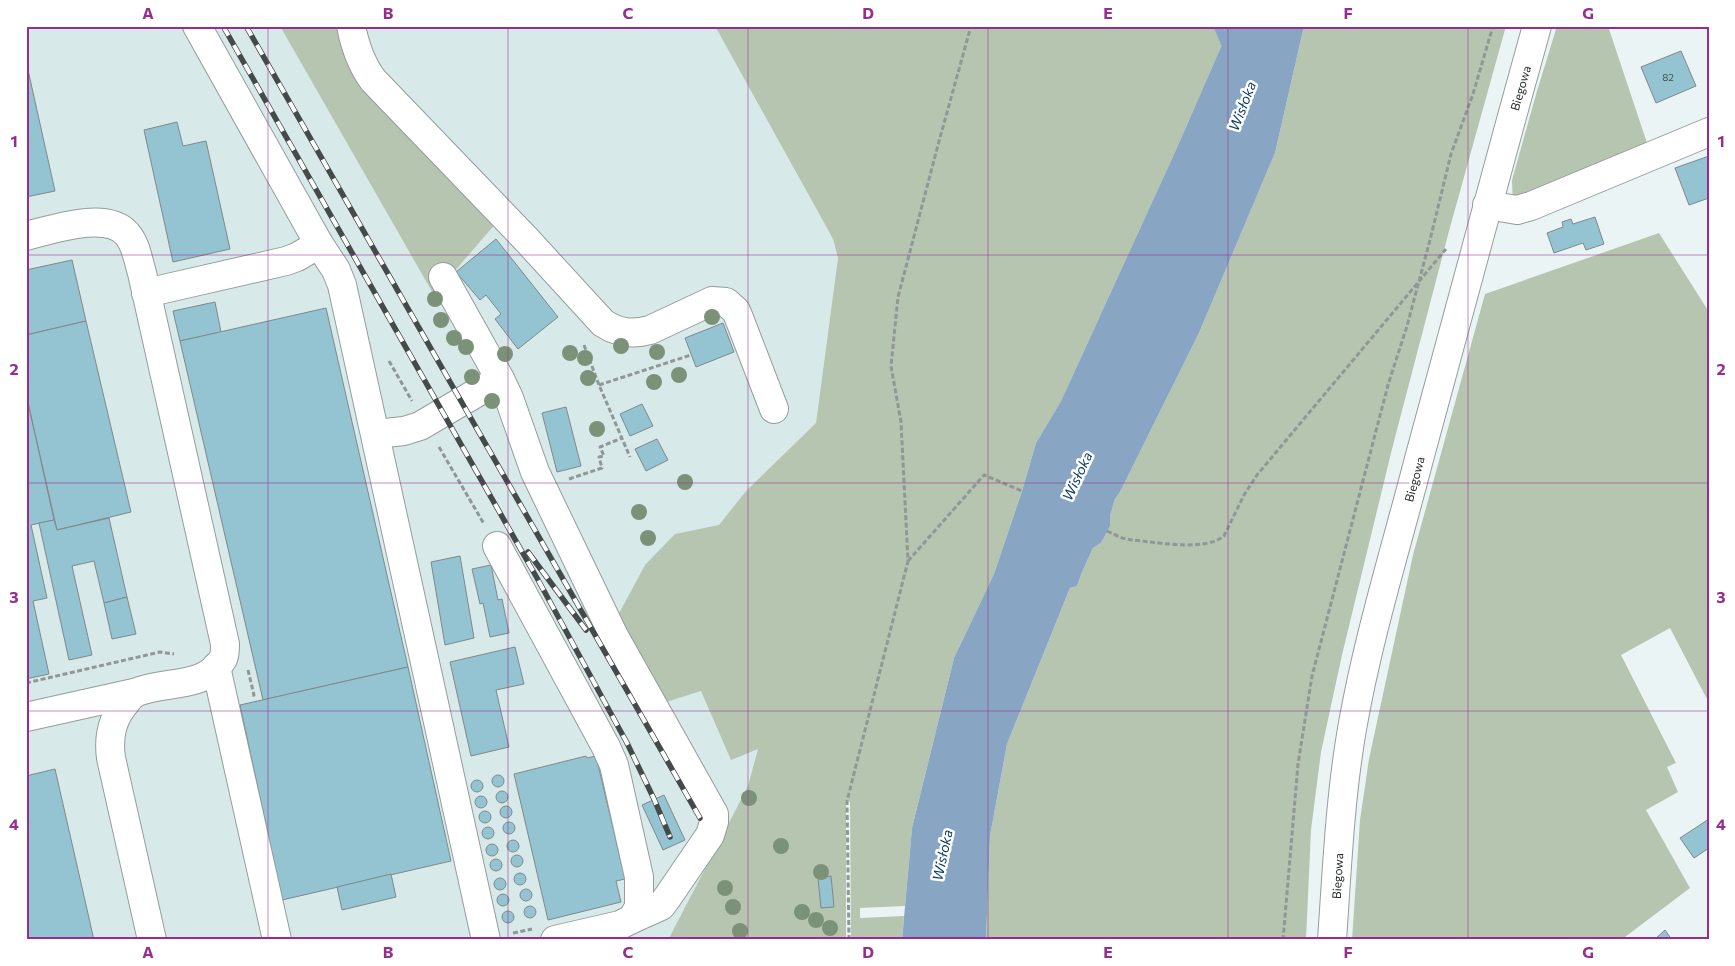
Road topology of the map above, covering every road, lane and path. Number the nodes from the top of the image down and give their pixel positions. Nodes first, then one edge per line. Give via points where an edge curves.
1 (197, 26) edge
2 (351, 26) edge
3 (971, 26) edge
4 (1493, 26) edge
5 (1537, 26) edge
6 (1709, 132) edge
7 (1487, 205) junction
8 (26, 236) edge
9 (319, 244) junction
10 (1451, 248) dead end
11 (443, 276) dead end
12 (1419, 281) junction
13 (146, 294) junction
14 (582, 341) dead end
15 (691, 355) dead end
16 (500, 379) junction
17 (599, 385) junction
18 (774, 409) dead end
19 (376, 434) junction
20 (622, 438) junction
21 (630, 457) dead end
22 (543, 487) junction
23 (1022, 491) dead end
24 (1107, 531) dead end
25 (497, 546) dead end
26 (908, 561) junction
27 (179, 653) dead end
28 (216, 667) junction
29 (26, 683) edge
30 (134, 694) junction
31 (26, 717) edge
32 (632, 919) junction
33 (152, 940) edge
34 (277, 940) edge
35 (486, 940) edge
36 (555, 940) edge
37 (848, 940) edge
38 (1283, 940) edge
39 (1332, 940) edge

1 - 9 street
2 - 18 street via 366,72 603,323 620,332 640,333 712,301 726,302 736,311
3 - 26 path via 898,297 891,366 901,422
4 - 12 path via 1451,154
5 - 7 street, Biegowa
6 - 7 street via 1531,206 1518,210
7 - 39 street, Biegowa via 1358,702 1341,816
8 - 13 street via 90,222 116,227 126,232 133,242
9 - 13 street via 297,257
9 - 19 street via 342,285
10 - 12 path
11 - 16 street
12 - 24 path via 1257,475 1229,529 1219,540 1190,545 1132,540
12 - 38 path via 1388,385 1312,676 1298,764
13 - 28 street via 225,644 224,658
14 - 17 path
15 - 17 path
16 - 19 street via 420,426
16 - 22 street
17 - 20 path
19 - 35 street
20 - 21 path
20 - 22 path via 600,447 604,456 599,457 602,468
22 - 32 street via 614,636 714,814 710,835 661,906
23 - 26 path via 984,475
25 - 32 street via 614,765 639,877 639,907
26 - 37 path via 847,801
27 - 29 path via 160,652
28 - 30 street via 202,677
28 - 34 street
30 - 31 street
30 - 33 street via 121,708 109,741
32 - 36 street via 620,926

